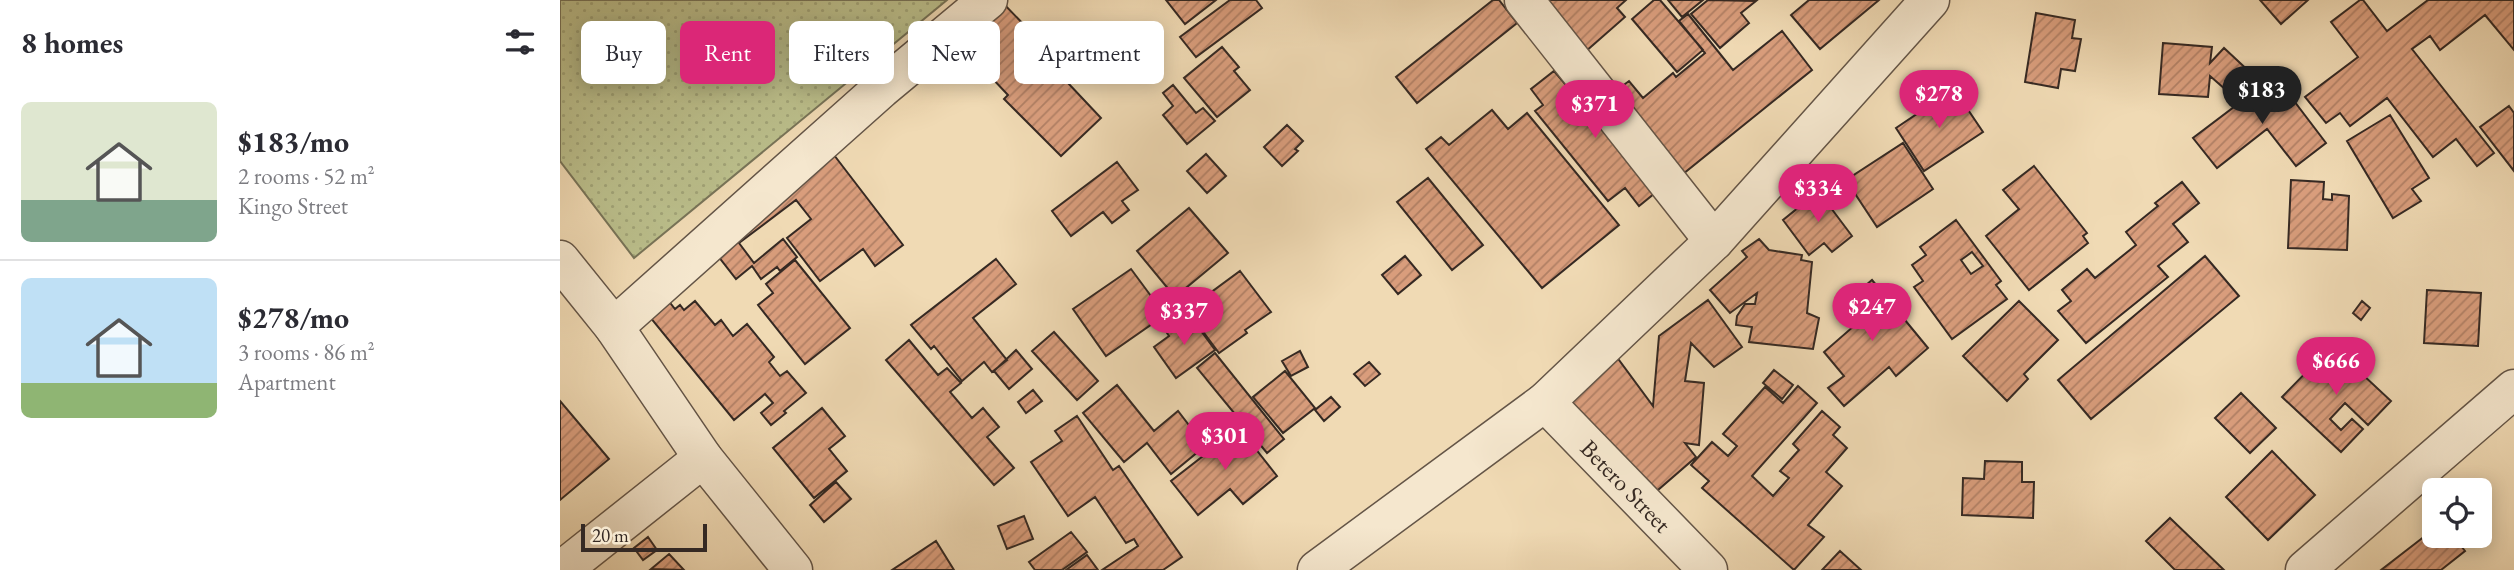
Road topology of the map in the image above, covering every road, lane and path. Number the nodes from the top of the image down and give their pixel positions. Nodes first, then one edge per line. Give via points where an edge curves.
1 (988, 0) edge
2 (1524, 0) edge
3 (1930, 0) edge
4 (1714, 241) junction
5 (560, 260) edge
6 (614, 327) junction
7 (2514, 389) edge
8 (1545, 402) junction
9 (703, 458) junction
10 (562, 570) edge
11 (793, 570) edge
12 (1317, 570) edge
13 (1708, 570) edge
14 (2305, 570) edge

1 - 6 street
2 - 4 street
3 - 4 street
4 - 8 street
5 - 6 street
6 - 9 street
7 - 14 street
8 - 12 street
8 - 13 street, Betero Street
9 - 10 street
9 - 11 street

